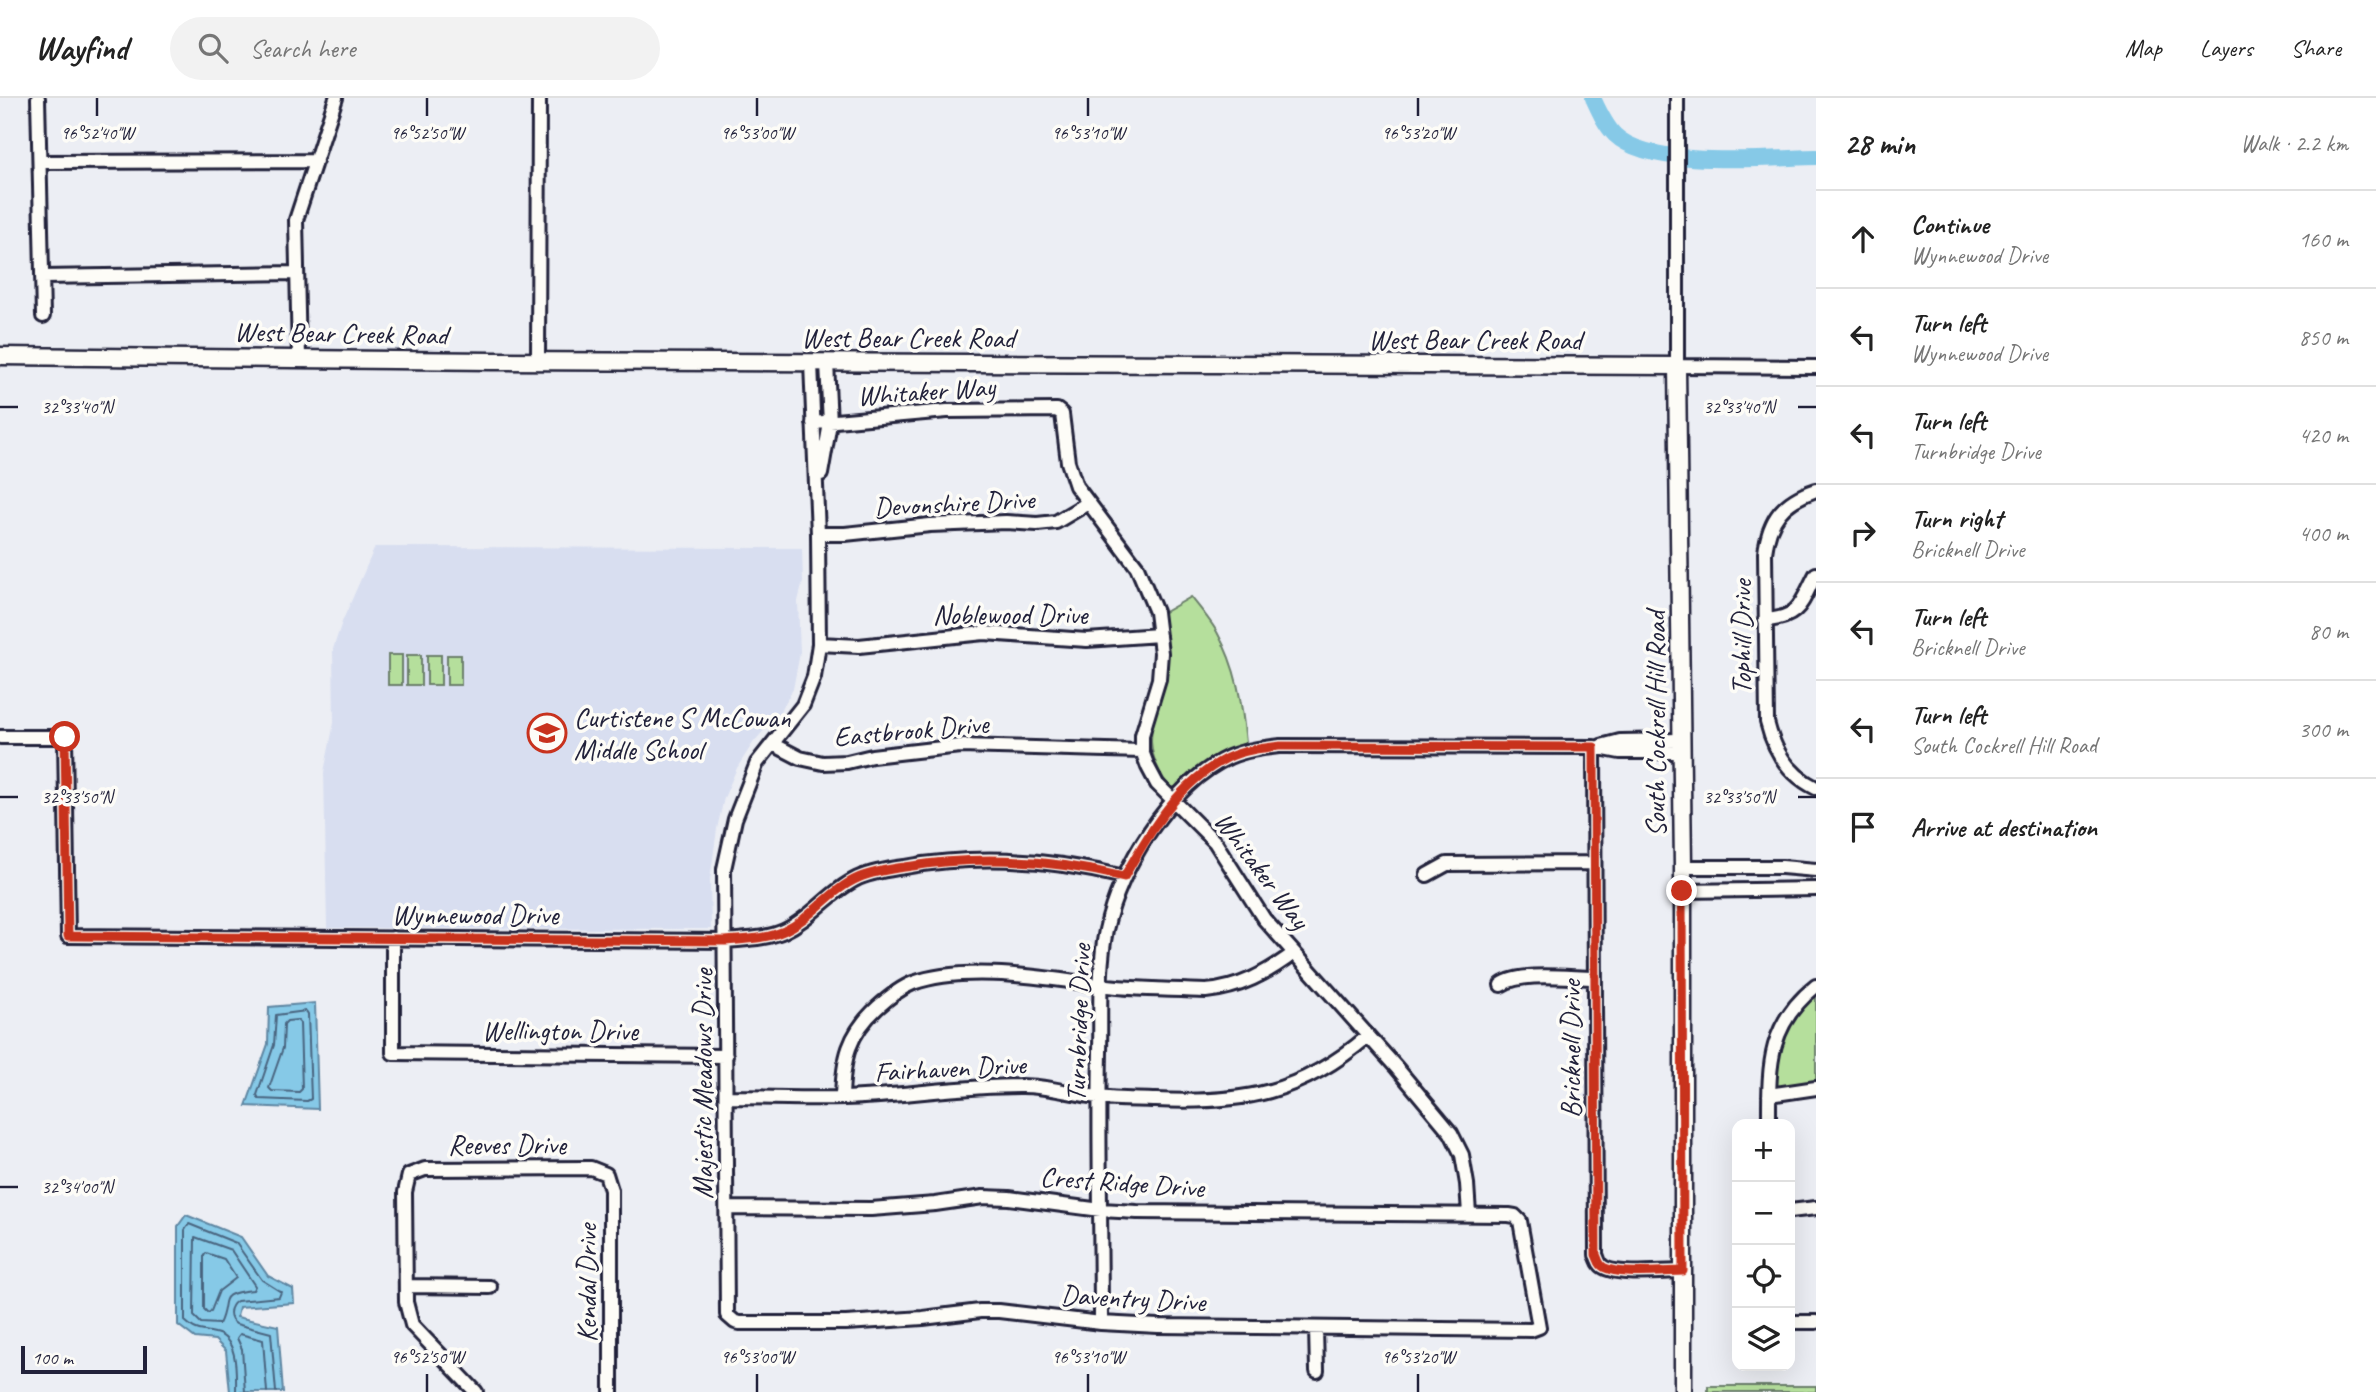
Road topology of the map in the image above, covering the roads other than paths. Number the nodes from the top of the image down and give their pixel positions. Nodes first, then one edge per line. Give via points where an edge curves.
1 (38, 98) edge
2 (336, 98) edge
3 (539, 98) edge
4 (1677, 98) edge
5 (40, 162) junction
6 (316, 162) junction
7 (296, 273) junction
8 (42, 277) junction
9 (43, 316) dead end
10 (0, 356) edge
11 (299, 358) junction
12 (538, 361) junction
13 (819, 363) junction
14 (1677, 366) junction
15 (1816, 367) edge
16 (813, 423) junction
17 (830, 423) junction
18 (1816, 490) edge
19 (817, 498) junction
20 (1088, 503) junction
21 (818, 534) junction
22 (1816, 574) edge
23 (1765, 620) junction
24 (1159, 635) junction
25 (819, 644) junction
26 (0, 737) edge
27 (773, 744) junction
28 (1681, 746) junction
29 (1594, 747) junction
30 (1142, 751) junction
31 (1816, 789) edge
32 (1172, 801) junction
33 (1594, 863) junction
34 (1683, 867) junction
35 (1816, 870) edge
36 (1427, 875) dead end
37 (1124, 877) junction
38 (1816, 889) edge
39 (1682, 891) junction
40 (393, 938) junction
41 (726, 941) junction
42 (1294, 953) junction
43 (1594, 978) junction
44 (1501, 985) dead end
45 (1101, 986) junction
46 (1816, 986) edge
47 (1368, 1036) junction
48 (726, 1056) junction
49 (1816, 1088) edge
50 (1769, 1095) junction
51 (727, 1097) junction
52 (1099, 1097) junction
53 (842, 1098) junction
54 (1769, 1119) edge
55 (606, 1174) joint
56 (727, 1208) junction
57 (1816, 1208) edge
58 (1101, 1210) junction
59 (1795, 1210) edge
60 (1469, 1214) junction
61 (1683, 1271) junction
62 (406, 1286) junction
63 (490, 1287) dead end
64 (727, 1315) joint
65 (1795, 1322) edge
66 (1816, 1322) edge
67 (1101, 1323) junction
68 (1539, 1327) joint
69 (1316, 1328) junction
70 (1317, 1371) dead end
71 (476, 1392) edge
72 (611, 1392) edge
73 (1683, 1392) edge

1 - 5 street
2 - 6 street
3 - 12 street
4 - 14 street, South Cockrell Hill Road
5 - 6 street
5 - 8 street
6 - 7 street via 296,220
7 - 8 street
7 - 11 street
8 - 9 street
10 - 11 main road, West Bear Creek Road
11 - 12 main road, West Bear Creek Road
12 - 13 main road, West Bear Creek Road
13 - 14 main road, West Bear Creek Road
13 - 16 street, Majestic Meadows Drive
13 - 17 street, Majestic Meadows Drive
14 - 15 street, West Bear Creek Road
14 - 28 main road, South Cockrell Hill Road
16 - 17 street, Whitaker Way
16 - 19 street, Majestic Meadows Drive
17 - 19 street, Majestic Meadows Drive
17 - 20 street, Whitaker Way via 947,411 1057,410 1062,414 1076,486
18 - 23 street, Tophill Drive via 1801,495 1770,526 1765,553
19 - 21 street, Majestic Meadows Drive
20 - 21 street, Devonshire Drive via 1056,522
20 - 24 street, Whitaker Way via 1138,567 1156,612
21 - 25 street, Majestic Meadows Drive
22 - 23 street via 1793,614
23 - 31 street, Tophill Drive via 1771,738 1787,766
24 - 25 street, Noblewood Drive via 1087,640 984,633 859,646
24 - 30 street, Whitaker Way via 1159,679 1142,735
25 - 27 street, Majestic Meadows Drive via 814,677 803,705
26 - 40 street, Wynnewood Drive via 65,737 68,936
27 - 30 street, Eastbrook Drive via 823,763 960,746
27 - 41 street, Majestic Meadows Drive via 757,764 735,819 724,869
28 - 29 street, Turnbridge Drive via 1620,741
28 - 34 main road, South Cockrell Hill Road
29 - 32 street, Turnbridge Drive via 1261,748 1227,758
29 - 33 street, Bricknell Drive
30 - 32 street, Whitaker Way via 1157,784
32 - 37 street, Turnbridge Drive
32 - 42 street, Whitaker Way via 1215,842 1264,919
33 - 36 street via 1447,864
33 - 43 street, Bricknell Drive
34 - 35 street
34 - 39 main road, South Cockrell Hill Road
37 - 41 street, Wynnewood Drive via 1036,861 935,862 859,878 784,931
37 - 45 street, Turnbridge Drive via 1107,929
38 - 39 street
39 - 61 main road, South Cockrell Hill Road
40 - 41 street, Wynnewood Drive
40 - 48 street, Wellington Drive via 393,1053
41 - 48 street, Majestic Meadows Drive
42 - 45 street via 1259,976 1222,989
42 - 47 street, Whitaker Way
43 - 44 street via 1524,977
43 - 61 street, Bricknell Drive via 1596,1255 1609,1270
45 - 52 street, Turnbridge Drive
45 - 53 street via 996,974 913,983 890,996 853,1034 845,1059
46 - 50 street via 1794,1005 1777,1034
47 - 52 street, Fairhaven Drive via 1304,1079 1257,1096 1190,1102
47 - 60 street, Whitaker Way via 1451,1133 1462,1155
48 - 51 street, Majestic Meadows Drive
49 - 50 street
50 - 54 street
51 - 53 street, Fairhaven Drive
51 - 56 street, Majestic Meadows Drive
52 - 53 street, Fairhaven Drive via 1029,1086 978,1086
52 - 58 street, Turnbridge Drive
55 - 62 street, Reeves Drive via 591,1168 425,1169 409,1175 405,1192
55 - 72 street, Kendal Drive via 611,1190
56 - 58 street, Crest Ridge Drive via 870,1209 983,1197
56 - 64 street, Majestic Meadows Drive
57 - 59 street
58 - 60 street, Crest Ridge Drive
58 - 67 street, Turnbridge Drive
60 - 68 street, Crest Ridge Drive via 1515,1216 1520,1221
61 - 73 main road, South Cockrell Hill Road
62 - 63 street
62 - 71 street via 412,1325
64 - 67 street, Daventry Drive via 740,1323 846,1323 999,1311
65 - 66 street
67 - 69 street, Daventry Drive
68 - 69 street, Daventry Drive
69 - 70 street

